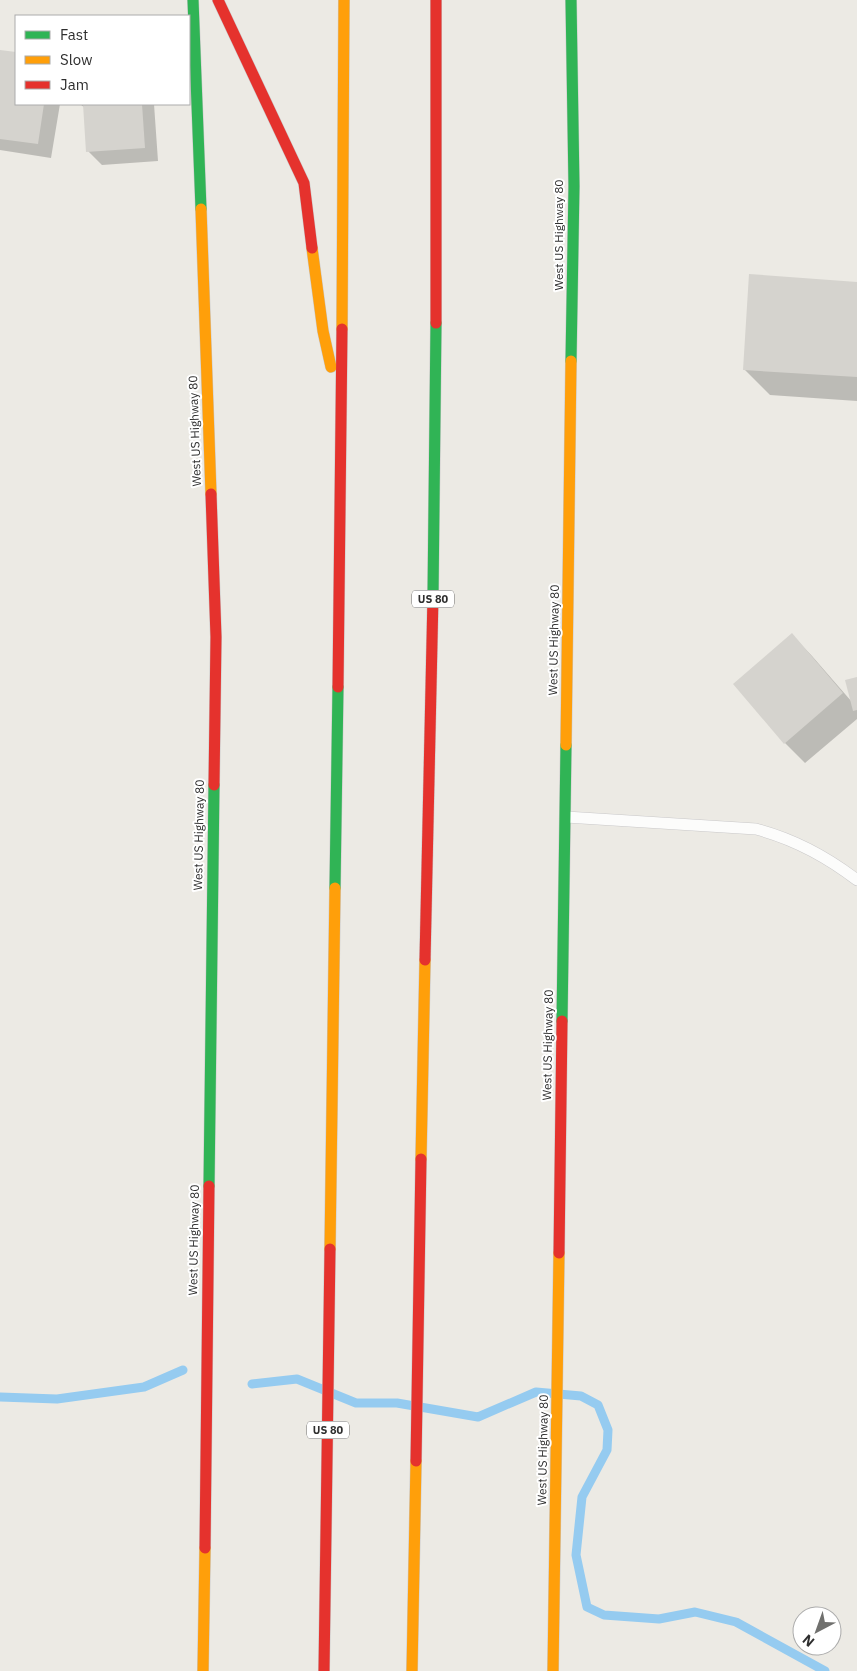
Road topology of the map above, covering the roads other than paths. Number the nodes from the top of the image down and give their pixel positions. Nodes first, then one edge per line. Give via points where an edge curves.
1 (193, 0) edge
2 (218, 0) edge
3 (344, 0) edge
4 (436, 0) edge
5 (571, 0) edge
6 (342, 410) junction
7 (566, 817) junction
8 (857, 880) edge
9 (554, 1667) edge
10 (202, 1671) edge
11 (324, 1671) edge
12 (412, 1671) edge

1 - 10 main road, West US Highway 80 via 216,637
2 - 6 main road via 304,183 323,331
3 - 6 main road, US 80
4 - 12 main road, US 80 via 435,445
5 - 7 main road, West US Highway 80 via 574,196
6 - 11 main road, US 80
7 - 8 lane via 756,829 805,846
7 - 9 main road, West US Highway 80

